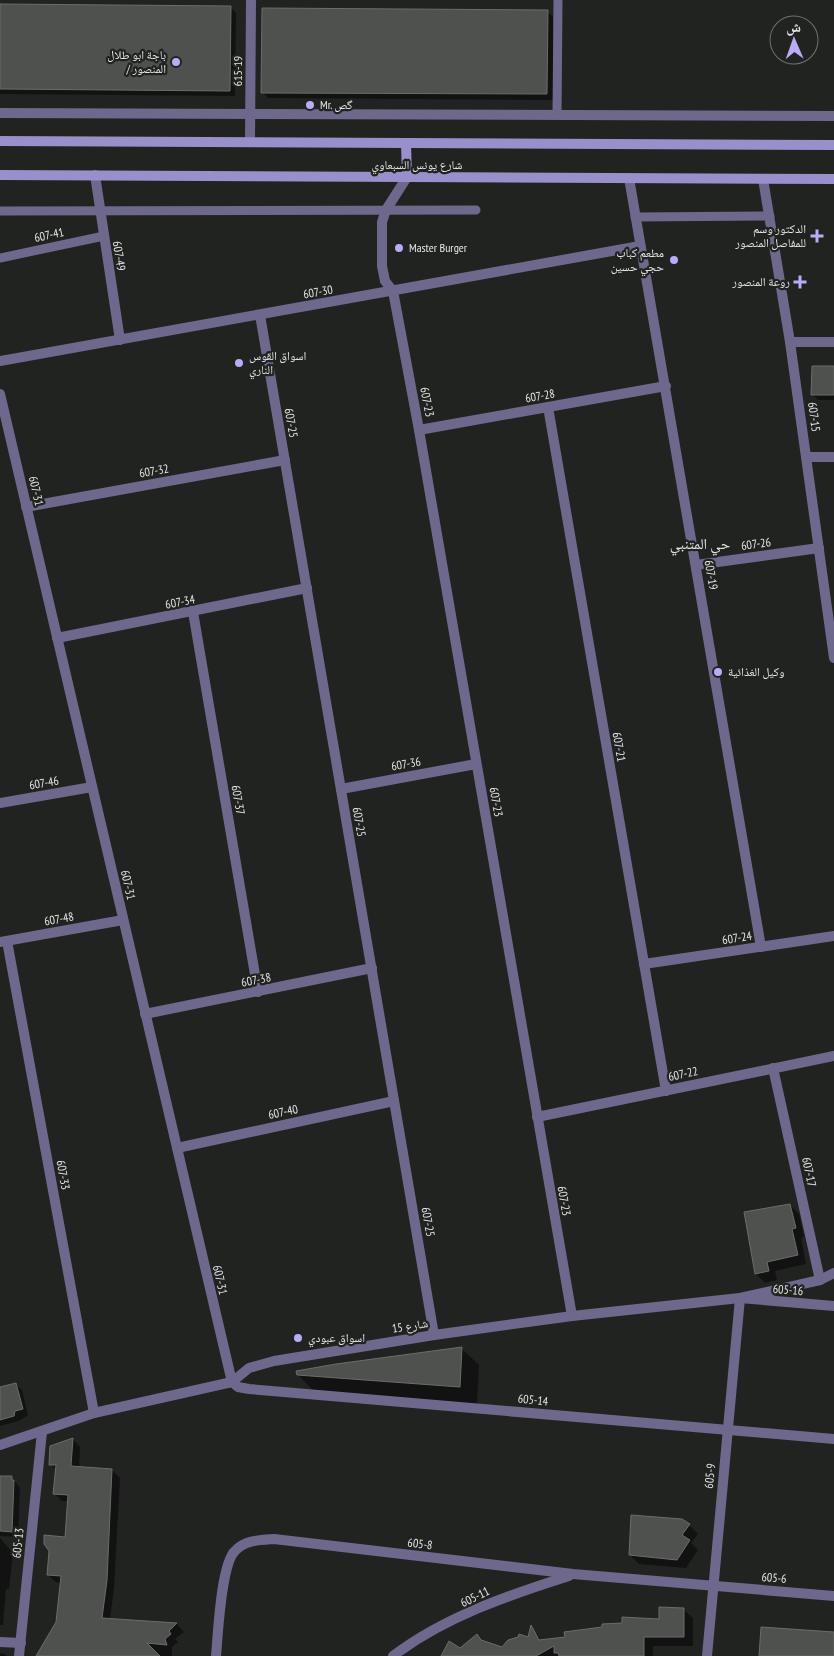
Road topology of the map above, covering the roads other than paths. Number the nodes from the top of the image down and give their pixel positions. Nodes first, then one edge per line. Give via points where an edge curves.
1 (251, 0) edge
2 (558, 0) edge
3 (0, 113) edge
4 (250, 114) junction
5 (557, 115) junction
6 (834, 116) edge
7 (0, 141) edge
8 (250, 142) junction
9 (406, 143) junction
10 (834, 145) edge
11 (0, 175) edge
12 (95, 175) junction
13 (407, 177) junction
14 (629, 178) junction
15 (763, 179) junction
16 (834, 180) edge
17 (100, 210) junction
18 (386, 210) junction
19 (476, 210) dead end
20 (0, 211) edge
21 (770, 216) junction
22 (635, 217) junction
23 (104, 236) junction
24 (640, 246) junction
25 (0, 258) edge
26 (393, 291) junction
27 (260, 315) junction
28 (120, 340) junction
29 (790, 342) junction
30 (834, 342) edge
31 (0, 361) edge
32 (666, 386) junction
33 (0, 394) edge
34 (548, 407) junction
35 (419, 430) junction
36 (806, 457) junction
37 (834, 457) edge
38 (285, 460) junction
39 (26, 507) junction
40 (819, 548) junction
41 (696, 565) junction
42 (307, 588) junction
43 (193, 612) junction
44 (57, 638) junction
45 (832, 639) edge
46 (834, 658) edge
47 (476, 764) junction
48 (92, 787) junction
49 (341, 788) junction
50 (0, 804) edge
51 (123, 920) junction
52 (834, 936) edge
53 (4, 942) edge
54 (761, 947) junction
55 (644, 964) junction
56 (372, 968) junction
57 (258, 992) junction
58 (145, 1014) junction
59 (834, 1056) edge
60 (773, 1068) junction
61 (666, 1091) junction
62 (394, 1101) junction
63 (537, 1117) junction
64 (177, 1148) junction
65 (834, 1273) edge
66 (820, 1280) junction
67 (740, 1298) junction
68 (834, 1306) edge
69 (572, 1316) junction
70 (434, 1335) junction
71 (232, 1382) junction
72 (94, 1413) junction
73 (728, 1430) junction
74 (42, 1432) junction
75 (834, 1439) edge
76 (0, 1445) edge
77 (573, 1574) junction
78 (713, 1585) junction
79 (834, 1596) edge
80 (0, 1642) edge
81 (20, 1643) junction
82 (19, 1656) edge
83 (216, 1656) edge
84 (393, 1656) edge
85 (706, 1656) edge

1 - 4 street, 615-19
2 - 5 lane
3 - 4 street
4 - 5 street
4 - 8 street, 615-19
5 - 6 street
7 - 8 main road, شارع يونس السبعاوي
8 - 9 main road, شارع يونس السبعاوي
9 - 10 main road, شارع يونس السبعاوي
9 - 13 main road
11 - 12 main road, شارع يونس السبعاوي
12 - 13 main road, شارع يونس السبعاوي
12 - 17 street, 607-49
13 - 14 main road, شارع يونس السبعاوي
13 - 18 street
14 - 15 main road, شارع يونس السبعاوي
14 - 22 street, 607-19
15 - 16 main road, شارع يونس السبعاوي
15 - 21 street, 607-15
17 - 18 lane
17 - 20 lane
17 - 23 street, 607-49
18 - 19 lane
18 - 26 street, 607-23 via 382,222 382,266
21 - 22 lane
21 - 29 street, 607-15
22 - 24 street, 607-19
23 - 25 lane, 607-41
23 - 28 street, 607-49
24 - 26 street, 607-30
24 - 32 street, 607-19
26 - 27 street, 607-30
26 - 35 street, 607-23
27 - 28 street, 607-30
27 - 38 street, 607-25
28 - 31 street, 607-30
29 - 30 street
29 - 36 street, 607-15
32 - 34 street, 607-28
32 - 41 street, 607-19
33 - 39 street, 607-31
34 - 35 street, 607-28
34 - 55 street, 607-21
35 - 47 street, 607-23
36 - 37 street
36 - 40 street, 607-15
38 - 39 street, 607-32
38 - 42 street, 607-25
39 - 44 street, 607-31
40 - 41 street, 607-26
40 - 45 street, 607-15
41 - 54 street, 607-19
42 - 43 street, 607-34
42 - 49 street, 607-25
43 - 44 street, 607-34
43 - 57 street, 607-37
44 - 48 street, 607-31
45 - 46 street, 607-15
47 - 49 street, 607-36
47 - 63 street, 607-23
48 - 50 street, 607-46
48 - 51 street, 607-31
49 - 56 street, 607-25
51 - 53 street, 607-48
51 - 58 street, 607-31
52 - 54 street, 607-24
53 - 72 street, 607-33
54 - 55 street, 607-24
55 - 61 street, 607-21
56 - 57 street, 607-38
56 - 62 street, 607-25
57 - 58 street, 607-38
58 - 64 street, 607-31
59 - 60 street, 607-22
60 - 61 street, 607-22
60 - 66 street, 607-17
61 - 63 street, 607-22
62 - 64 street, 607-40
62 - 70 street, 607-25
63 - 69 street, 607-23
64 - 71 street, 607-31
65 - 66 street, شارع 15
66 - 67 street, شارع 15
67 - 68 street, 605-16
67 - 69 street, شارع 15
67 - 73 street, 605-9
69 - 70 street, شارع 15
70 - 71 street, شارع 15 via 274,1361 249,1368
71 - 72 street, شارع 15
71 - 73 street, 605-14 via 249,1389
72 - 74 street, شارع 15
73 - 75 street, 605-14
73 - 78 street, 605-9
74 - 76 street, شارع 15
74 - 81 street, 605-13
77 - 78 street, 605-8
77 - 83 street, 605-8 via 256,1540 242,1545 229,1559
77 - 84 street, 605-11 via 506,1596 441,1627
78 - 79 street, 605-6
78 - 85 street, 605-9
80 - 81 street
81 - 82 street, 605-13

